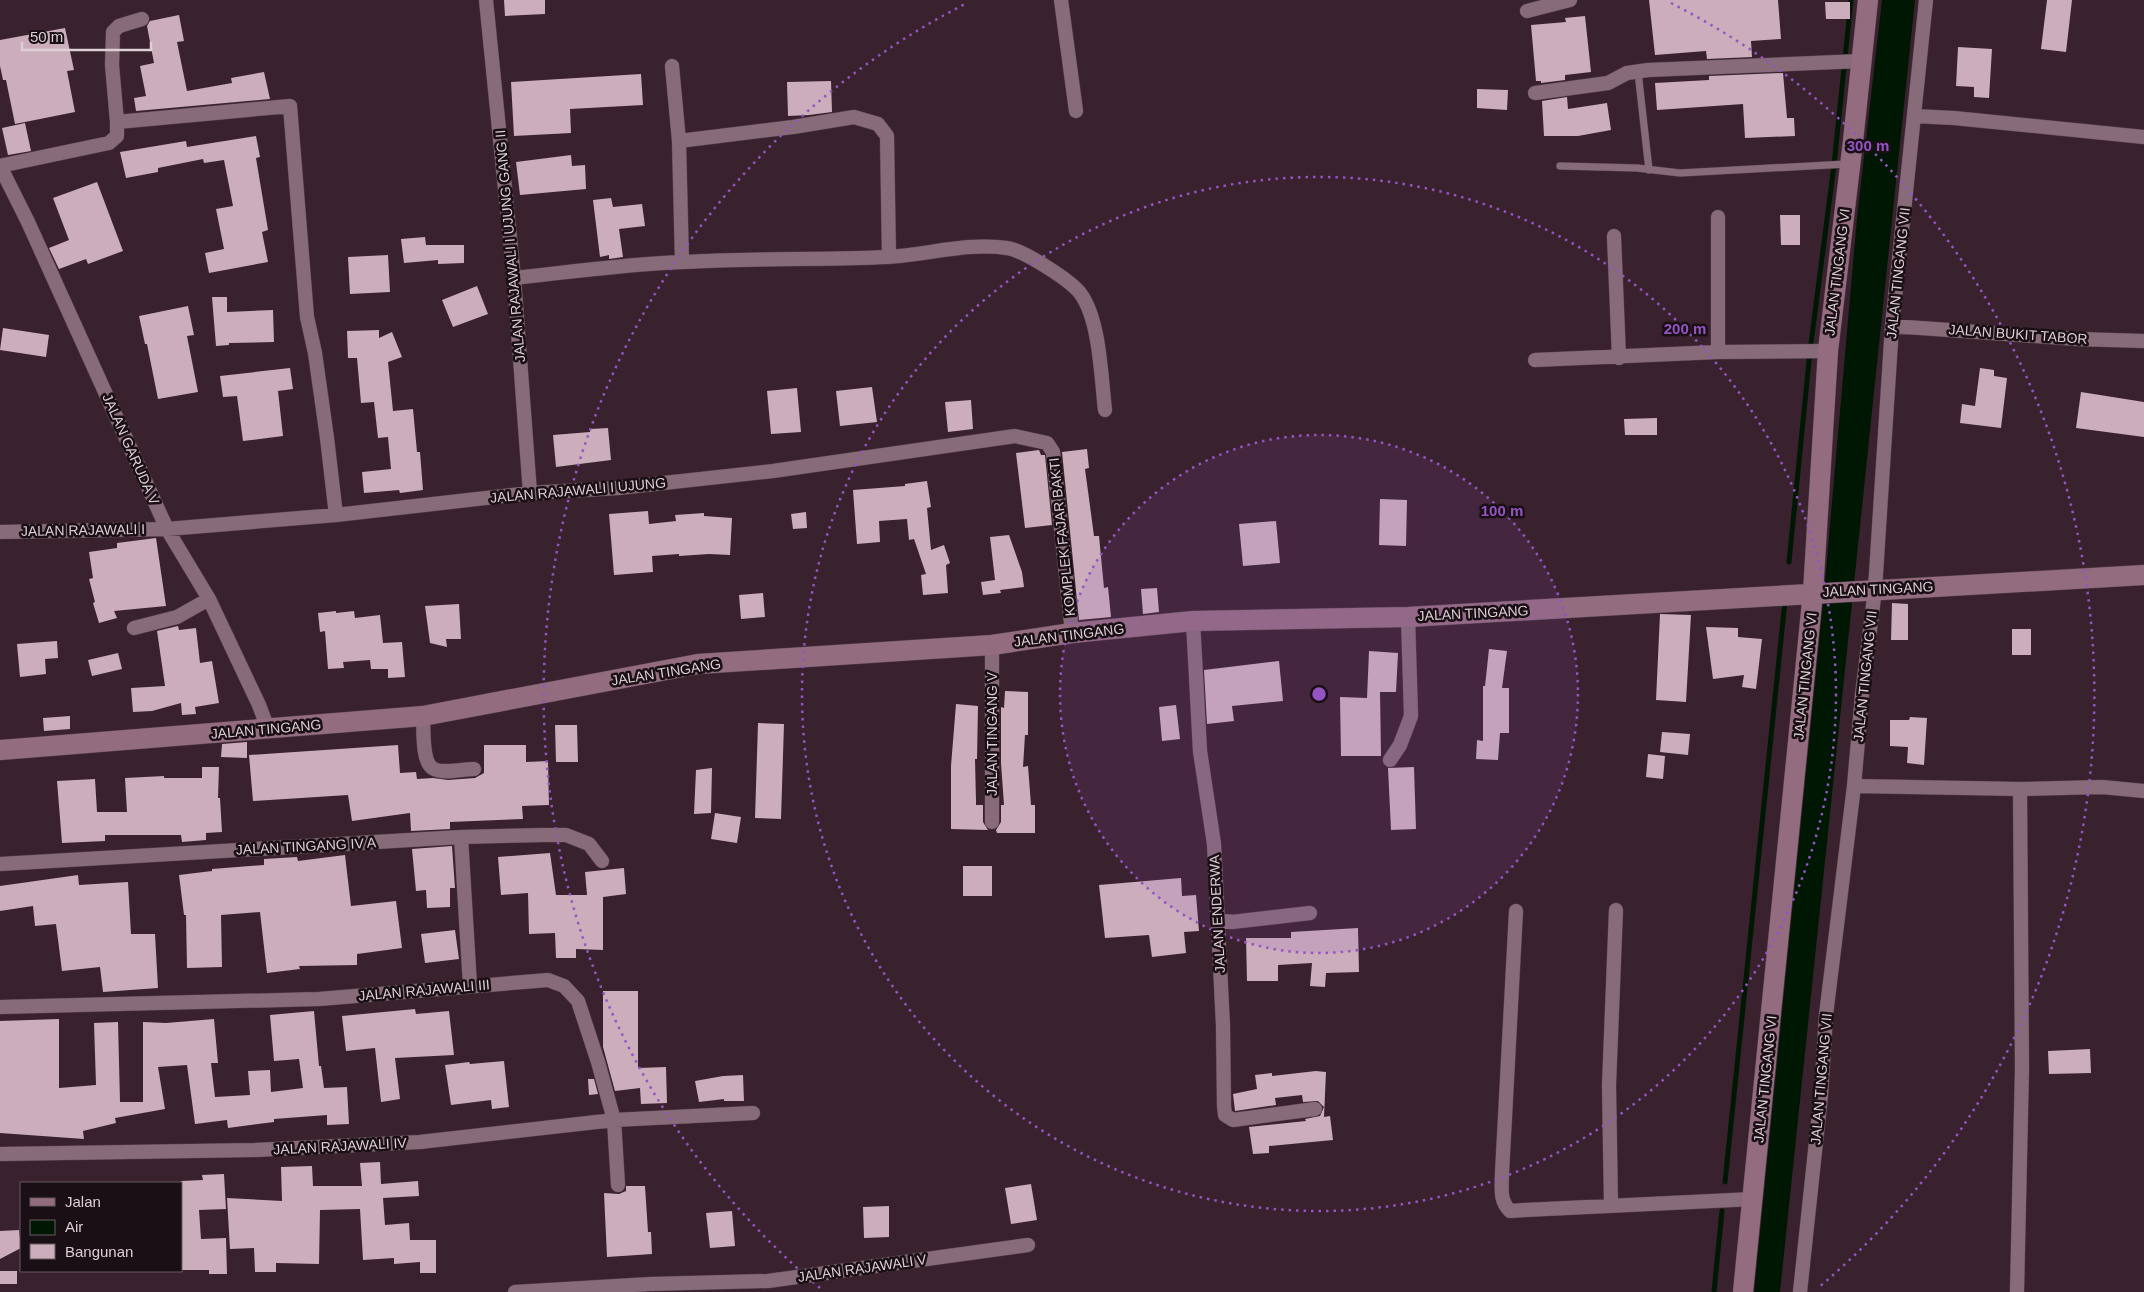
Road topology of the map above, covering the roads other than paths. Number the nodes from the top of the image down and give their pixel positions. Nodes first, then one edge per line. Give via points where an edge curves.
1 (486, 0) edge
2 (1061, 0) edge
3 (1570, 0) edge
4 (1868, 0) edge
5 (1926, 0) edge
6 (1527, 11) dead end
7 (142, 19) dead end
8 (1861, 61) junction
9 (672, 66) dead end
10 (1638, 72) junction
11 (1535, 93) dead end
12 (1076, 111) dead end
13 (1914, 116) junction
14 (117, 122) junction
15 (2144, 138) edge
16 (679, 141) junction
17 (1850, 164) junction
18 (0, 166) edge
19 (1560, 166) dead end
20 (1649, 170) junction
21 (1718, 217) dead end
22 (1614, 236) dead end
23 (889, 257) junction
24 (682, 262) junction
25 (514, 278) junction
26 (1892, 326) junction
27 (2144, 341) edge
28 (1828, 351) junction
29 (1718, 352) junction
30 (1618, 358) junction
31 (1535, 360) dead end
32 (1105, 410) dead end
33 (987, 439) joint
34 (530, 493) junction
35 (336, 515) junction
36 (166, 529) junction
37 (0, 532) edge
38 (2144, 574) edge
39 (1875, 589) junction
40 (1819, 592) junction
41 (208, 599) junction
42 (1408, 617) junction
43 (1193, 621) junction
44 (134, 628) dead end
45 (1072, 633) junction
46 (992, 645) junction
47 (423, 716) junction
48 (268, 729) junction
49 (0, 750) edge
50 (1390, 760) dead end
51 (474, 769) dead end
52 (1854, 786) junction
53 (2020, 789) junction
54 (2144, 791) edge
55 (992, 822) dead end
56 (461, 837) junction
57 (602, 861) dead end
58 (0, 864) edge
59 (1616, 910) dead end
60 (1516, 911) dead end
61 (1310, 913) dead end
62 (1218, 920) junction
63 (470, 986) junction
64 (0, 1007) edge
65 (1315, 1109) dead end
66 (752, 1113) dead end
67 (614, 1120) junction
68 (0, 1154) edge
69 (618, 1185) dead end
70 (1753, 1199) junction
71 (1611, 1205) junction
72 (1028, 1245) dead end
73 (515, 1292) edge
74 (1743, 1292) edge
75 (1800, 1292) edge
76 (2017, 1292) edge

1 - 25 street, JALAN RAJAWALI I UJUNG GANG II
2 - 12 street
3 - 6 street
4 - 8 main road, JALAN TINGANG VI
5 - 13 street, JALAN TINGANG VII
7 - 14 street via 119,26 113,32
8 - 10 street
8 - 17 main road, JALAN TINGANG VI
9 - 16 street
10 - 11 street via 1627,73 1608,83
10 - 20 lane
13 - 15 street
13 - 26 street, JALAN TINGANG VII
14 - 18 street via 117,136 109,143
14 - 35 street via 290,106 307,318 326,428
16 - 23 street via 854,117 878,124 887,136
16 - 24 street
17 - 20 lane via 1680,173
17 - 28 main road, JALAN TINGANG VI
18 - 36 street, JALAN GARUDA V
19 - 20 lane
21 - 29 street
22 - 30 street
23 - 24 street
23 - 32 street via 985,246 1009,248 1049,269 1079,291 1089,306 1094,322
24 - 25 street
25 - 34 street, JALAN RAJAWALI I UJUNG GANG II
26 - 27 street, JALAN BUKIT TABOR
26 - 39 street, JALAN TINGANG VII
28 - 29 street
28 - 40 main road, JALAN TINGANG VI
29 - 30 street
30 - 31 street
33 - 34 street, JALAN RAJAWALI I UJUNG via 773,471 618,488
33 - 45 street, KOMPLEK FAJAR BAKTI via 1015,436 1037,440 1047,443 1053,452
34 - 35 street, JALAN RAJAWALI I UJUNG
35 - 36 street, JALAN RAJAWALI I UJUNG
36 - 37 street, JALAN RAJAWALI I
36 - 41 street, JALAN GARUDA V
38 - 39 main road, JALAN TINGANG
39 - 40 main road, JALAN TINGANG
39 - 52 street, JALAN TINGANG VII
40 - 42 main road, JALAN TINGANG
40 - 70 main road, JALAN TINGANG VI
41 - 44 street via 177,617
41 - 48 street, JALAN GARUDA V
42 - 43 main road, JALAN TINGANG
42 - 50 street via 1411,716 1400,745
43 - 45 main road, JALAN TINGANG
43 - 62 street, JALAN ENDERWA via 1200,751 1214,844
45 - 46 main road, JALAN TINGANG
46 - 47 main road, JALAN TINGANG via 698,664
46 - 55 street, JALAN TINGANG V
47 - 48 main road, JALAN TINGANG
47 - 51 street via 428,764 434,770 443,771
48 - 49 main road, JALAN TINGANG
52 - 53 street
52 - 75 street, JALAN TINGANG VII via 1826,1015
53 - 54 street via 2102,787
53 - 76 street via 2022,1068
56 - 57 street, JALAN TINGANG IV A via 566,835 589,844
56 - 58 street, JALAN TINGANG IV A
56 - 63 street
59 - 71 street via 1609,1085
60 - 71 street via 1501,1194 1504,1204 1510,1210
61 - 62 street via 1232,922
62 - 65 street, JALAN ENDERWA via 1225,1115 1233,1120
63 - 64 street, JALAN RAJAWALI III via 319,999
63 - 67 street, JALAN RAJAWALI III via 548,980 564,986 578,1001
66 - 67 street
67 - 68 street, JALAN RAJAWALI IV via 420,1142 255,1150
67 - 69 street
70 - 71 street
70 - 74 main road, JALAN TINGANG VI
72 - 73 street, JALAN RAJAWALI V via 768,1281

